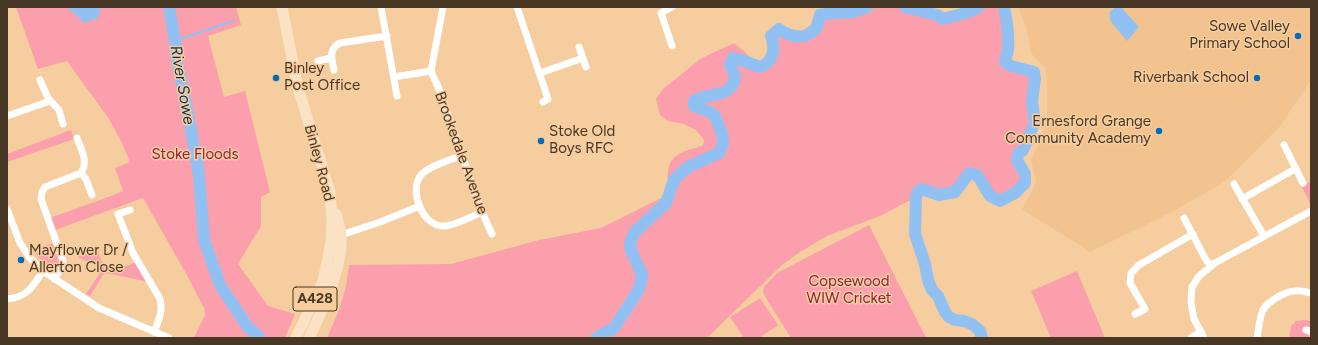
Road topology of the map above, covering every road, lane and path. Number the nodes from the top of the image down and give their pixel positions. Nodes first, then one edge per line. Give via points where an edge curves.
1 (282, 7) edge
2 (381, 7) edge
3 (443, 7) edge
4 (517, 7) edge
5 (672, 7) edge
6 (387, 36) junction
7 (672, 46) dead end
8 (579, 47) dead end
9 (331, 58) junction
10 (583, 58) junction
11 (318, 60) dead end
12 (586, 67) dead end
13 (334, 70) dead end
14 (431, 71) junction
15 (540, 73) junction
16 (394, 77) junction
17 (40, 80) dead end
18 (397, 96) dead end
19 (50, 101) junction
20 (543, 102) dead end
21 (7, 116) edge
22 (63, 124) dead end
23 (77, 138) dead end
24 (1284, 145) dead end
25 (462, 155) junction
26 (1295, 169) junction
27 (81, 173) junction
28 (1303, 183) dead end
29 (1234, 184) dead end
30 (330, 192) junction
31 (92, 195) dead end
32 (1242, 199) junction
33 (420, 206) junction
34 (130, 210) dead end
35 (1311, 211) edge
36 (8, 212) edge
37 (482, 212) junction
38 (1184, 218) dead end
39 (332, 228) junction
40 (492, 234) dead end
41 (1193, 234) junction
42 (341, 235) junction
43 (1264, 236) junction
44 (1211, 265) junction
45 (43, 271) junction
46 (54, 279) junction
47 (1311, 293) edge
48 (7, 299) edge
49 (1135, 314) dead end
50 (154, 332) junction
51 (1202, 335) edge
52 (169, 338) edge
53 (296, 338) edge
54 (309, 338) edge
55 (1190, 338) edge
56 (1257, 338) edge

1 - 30 main road, Binley Road / A428 via 298,88
2 - 6 street
3 - 14 street
4 - 15 street
5 - 7 street via 661,13
6 - 9 street via 340,43 334,47
6 - 16 street
8 - 10 street
9 - 11 street
9 - 13 street
10 - 12 street
10 - 15 street
14 - 16 street
14 - 25 street, Brookedale Avenue
15 - 20 street via 548,99
16 - 18 street
17 - 19 street
19 - 21 street
19 - 22 street via 58,110
23 - 27 street via 85,161
24 - 26 street
25 - 33 street via 425,171 420,176 416,190
25 - 37 street, Brookedale Avenue
26 - 28 street
26 - 32 street
27 - 31 street
27 - 46 street via 48,186 42,192 41,198 63,261
29 - 32 street
30 - 39 main road, Binley Road / A428
30 - 42 main road, A428
32 - 43 street
33 - 37 street via 427,220 439,226 446,226
33 - 42 street
34 - 50 street via 118,214 133,253 162,304
35 - 43 street
36 - 45 street via 20,243
37 - 40 street, Brookedale Avenue
38 - 41 street
39 - 42 street
39 - 53 main road, Binley Road / A428 via 323,281
41 - 44 street
41 - 49 street via 1139,265 1131,273 1130,283 1145,309
42 - 54 main road, A428 via 337,268 328,298
43 - 44 street
44 - 51 street via 1195,281 1191,292 1192,314
45 - 46 street
45 - 48 street via 24,294
46 - 50 street via 99,308
47 - 56 street via 1294,290 1269,303 1261,316
50 - 52 street
51 - 55 street

